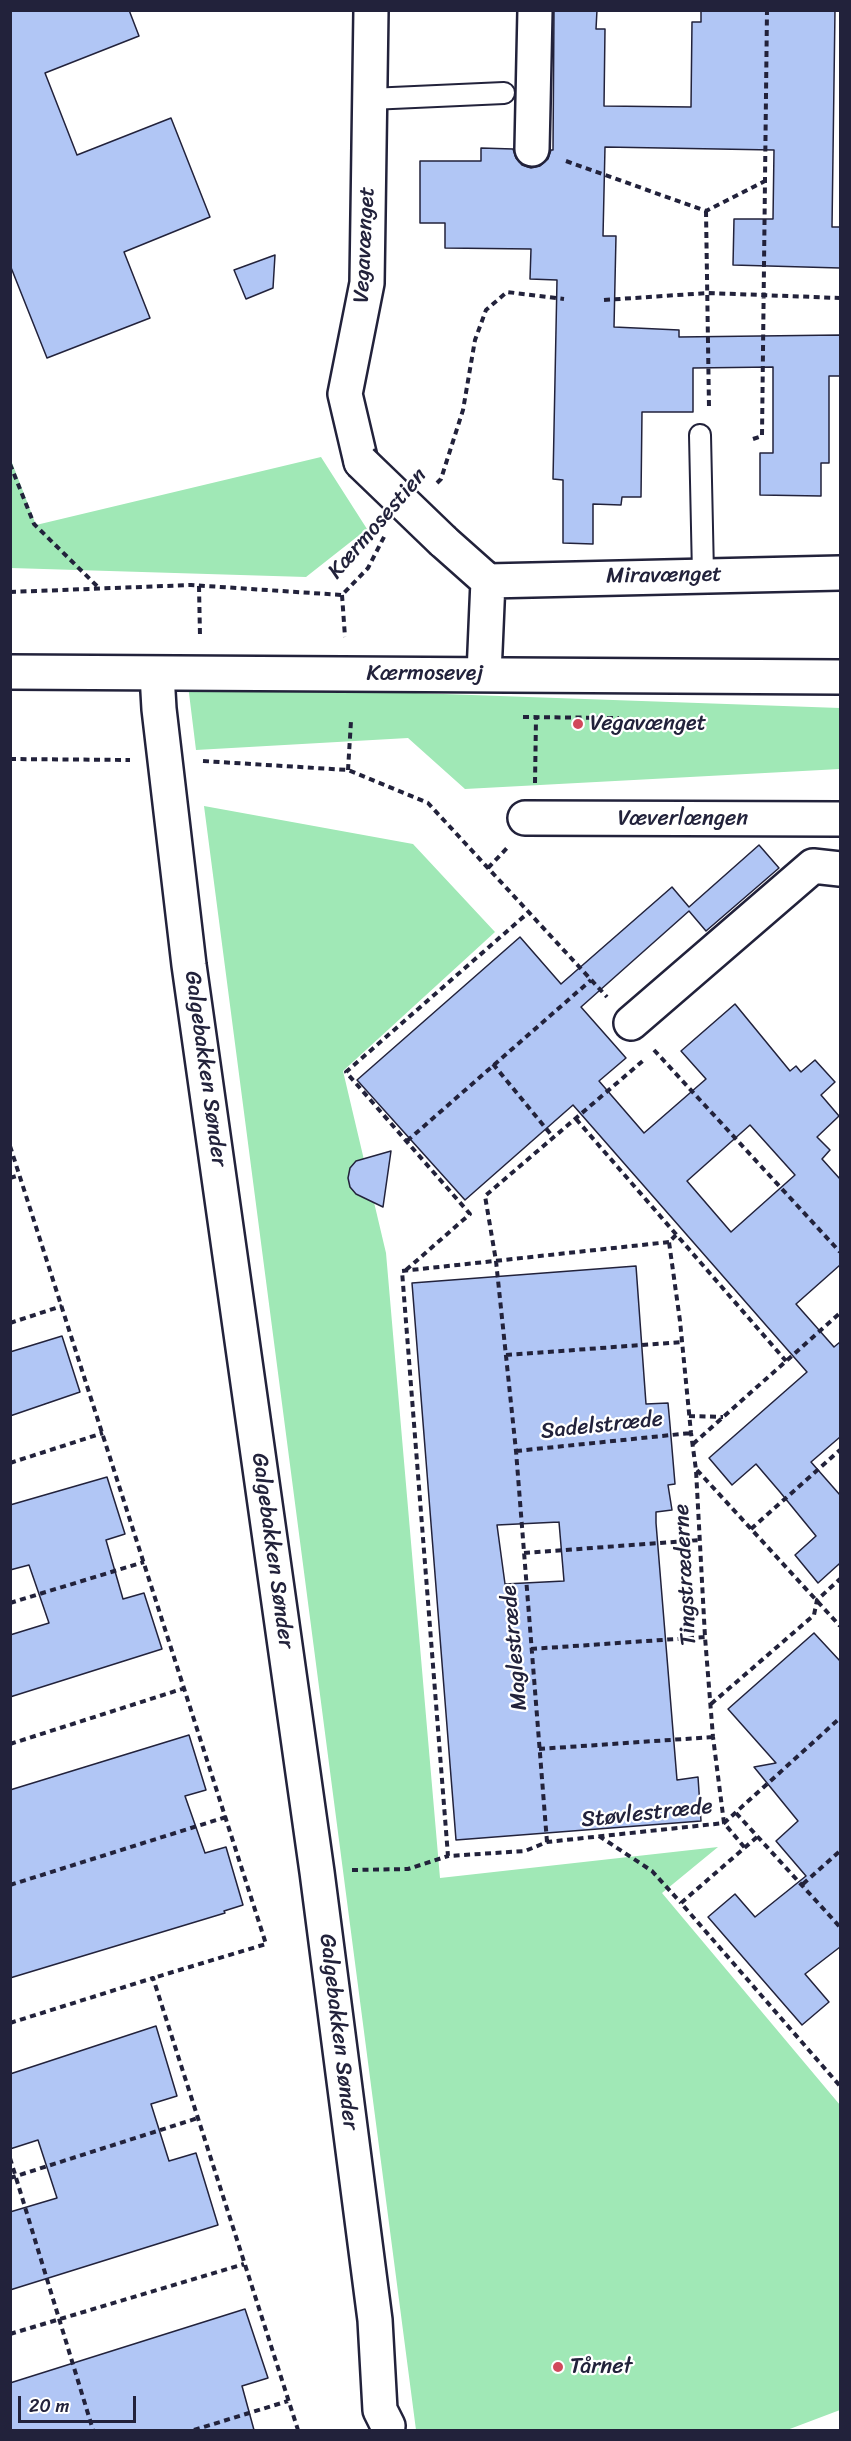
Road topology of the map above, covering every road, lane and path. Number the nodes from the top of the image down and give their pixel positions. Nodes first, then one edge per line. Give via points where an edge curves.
1 (371, 10) edge
2 (536, 10) edge
3 (767, 10) edge
4 (504, 93) dead end
5 (370, 99) junction
6 (532, 149) joint
7 (765, 181) junction
8 (706, 211) junction
9 (708, 293) junction
10 (764, 296) junction
11 (840, 298) edge
12 (564, 299) dead end
13 (604, 300) dead end
14 (700, 435) joint
15 (753, 439) dead end
16 (10, 464) edge
17 (434, 486) dead end
18 (391, 529) dead end
19 (840, 573) edge
20 (703, 574) junction
21 (488, 581) junction
22 (199, 586) junction
23 (100, 589) junction
24 (10, 592) edge
25 (342, 595) junction
26 (200, 638) dead end
27 (345, 638) dead end
28 (10, 672) edge
29 (157, 674) junction
30 (484, 674) junction
31 (840, 677) edge
32 (523, 717) dead end
33 (536, 717) junction
34 (619, 718) dead end
35 (351, 721) dead end
36 (10, 759) edge
37 (141, 761) dead end
38 (200, 761) dead end
39 (348, 771) junction
40 (535, 788) dead end
41 (428, 803) dead end
42 (525, 818) dead end
43 (840, 819) edge
44 (840, 869) edge
45 (529, 912) dead end
46 (591, 980) dead end
47 (631, 1023) dead end
48 (654, 1051) dead end
49 (493, 1064) junction
50 (576, 1119) junction
51 (554, 1137) junction
52 (407, 1141) junction
53 (10, 1146) edge
54 (20, 1175) junction
55 (10, 1178) edge
56 (676, 1235) junction
57 (669, 1242) junction
58 (496, 1262) junction
59 (405, 1271) junction
60 (62, 1306) junction
61 (840, 1313) edge
62 (10, 1323) edge
63 (683, 1342) junction
64 (506, 1355) junction
65 (786, 1361) junction
66 (689, 1416) junction
67 (724, 1417) junction
68 (102, 1433) junction
69 (691, 1433) junction
70 (693, 1444) junction
71 (840, 1450) edge
72 (516, 1451) junction
73 (10, 1463) edge
74 (696, 1470) junction
75 (751, 1529) junction
76 (700, 1540) junction
77 (524, 1553) junction
78 (144, 1562) junction
79 (840, 1580) edge
80 (817, 1600) junction
81 (10, 1603) edge
82 (840, 1626) edge
83 (705, 1637) junction
84 (531, 1650) junction
85 (185, 1688) junction
86 (711, 1704) junction
87 (840, 1718) edge
88 (713, 1737) junction
89 (10, 1744) edge
90 (539, 1749) junction
91 (736, 1813) junction
92 (226, 1817) junction
93 (724, 1823) junction
94 (597, 1836) junction
95 (757, 1837) junction
96 (547, 1842) junction
97 (745, 1848) junction
98 (840, 1851) edge
99 (448, 1856) junction
100 (317, 1872) junction
101 (803, 1884) junction
102 (10, 1886) edge
103 (681, 1903) junction
104 (840, 1927) edge
105 (153, 1978) junction
106 (10, 2024) edge
107 (840, 2086) edge
108 (198, 2118) junction
109 (10, 2158) edge
110 (16, 2176) junction
111 (10, 2178) edge
112 (244, 2264) junction
113 (59, 2319) junction
114 (10, 2334) edge
115 (288, 2401) junction
116 (388, 2426) dead end
117 (93, 2430) edge
118 (194, 2430) edge
119 (298, 2430) edge

1 - 5 street, Vegavænget
2 - 6 street
3 - 7 path
4 - 5 lane
5 - 21 street, Vegavænget, bridge via 367,283 345,394 361,462
6 - 8 path
7 - 8 path
7 - 10 path
8 - 9 path
9 - 10 path
9 - 13 path
9 - 14 path via 709,428
10 - 11 path
10 - 15 path via 762,436
12 - 17 path, Kærmosestien via 507,292 486,310 475,340 463,410 441,479
14 - 20 lane
16 - 23 path via 34,524
18 - 25 path, Kærmosestien via 368,567
19 - 20 street, Miravænget
20 - 21 street, Miravænget
21 - 30 street
22 - 23 path, Kærmosestien
22 - 25 path, Kærmosestien
22 - 26 path
23 - 24 path, Kærmosestien
25 - 27 path
28 - 29 street, Kærmosevej
29 - 30 street, Kærmosevej
29 - 100 street, Galgebakken Sønder via 189,964
30 - 31 street, Kærmosevej
32 - 33 path
33 - 34 path
33 - 40 path
35 - 39 path
36 - 37 path
38 - 39 path
39 - 41 path
42 - 43 street, Væverlængen
44 - 47 street via 813,866
45 - 52 path via 346,1072
46 - 49 path
48 - 50 path
49 - 51 path
49 - 52 path
50 - 51 path
50 - 56 path
51 - 58 path via 485,1196
52 - 59 path via 470,1214
53 - 54 path
54 - 55 path
54 - 60 path
56 - 57 path
56 - 65 path
57 - 58 path
57 - 63 path, Tingstræderne
58 - 59 path
58 - 64 path
59 - 99 path
60 - 62 path
60 - 68 path
61 - 65 path
63 - 64 path
63 - 66 path, Tingstræderne
64 - 72 path, Maglestræde
65 - 67 path
66 - 67 path
66 - 69 path, Tingstræderne
67 - 70 path
68 - 73 path
68 - 78 path
69 - 70 path, Tingstræderne
69 - 72 path, Sadelstræde
70 - 74 path, Tingstræderne
71 - 75 path
72 - 77 path, Maglestræde
74 - 75 path
74 - 76 path, Tingstræderne
75 - 80 path
76 - 77 path
76 - 83 path, Tingstræderne
77 - 84 path, Maglestræde
78 - 81 path
78 - 85 path
79 - 80 path
80 - 82 path
80 - 86 path via 814,1615
83 - 84 path
83 - 86 path, Tingstræderne
84 - 90 path, Maglestræde
85 - 89 path
85 - 92 path
86 - 88 path, Tingstræderne
87 - 91 path
88 - 90 path
88 - 93 path, Tingstræderne
90 - 96 path, Maglestræde
91 - 93 path, Støvlestræde
91 - 95 path, Støvlestræde
92 - 102 path
92 - 105 path via 266,1944
93 - 94 path, Støvlestræde
93 - 97 path
94 - 96 path, Støvlestræde
94 - 103 path via 652,1871
95 - 97 path
95 - 101 path, Støvlestræde
96 - 99 path, Støvlestræde via 525,1851
97 - 103 path
98 - 101 path
99 - 100 path, Støvlestræde via 408,1869
100 - 116 street, Galgebakken Sønder via 375,2320 380,2410
101 - 104 path, Støvlestræde
103 - 107 path
105 - 106 path
105 - 108 path
108 - 110 path
108 - 112 path
109 - 110 path
110 - 111 path
110 - 113 path
112 - 113 path
112 - 115 path
113 - 114 path
113 - 117 path
115 - 118 path
115 - 119 path

